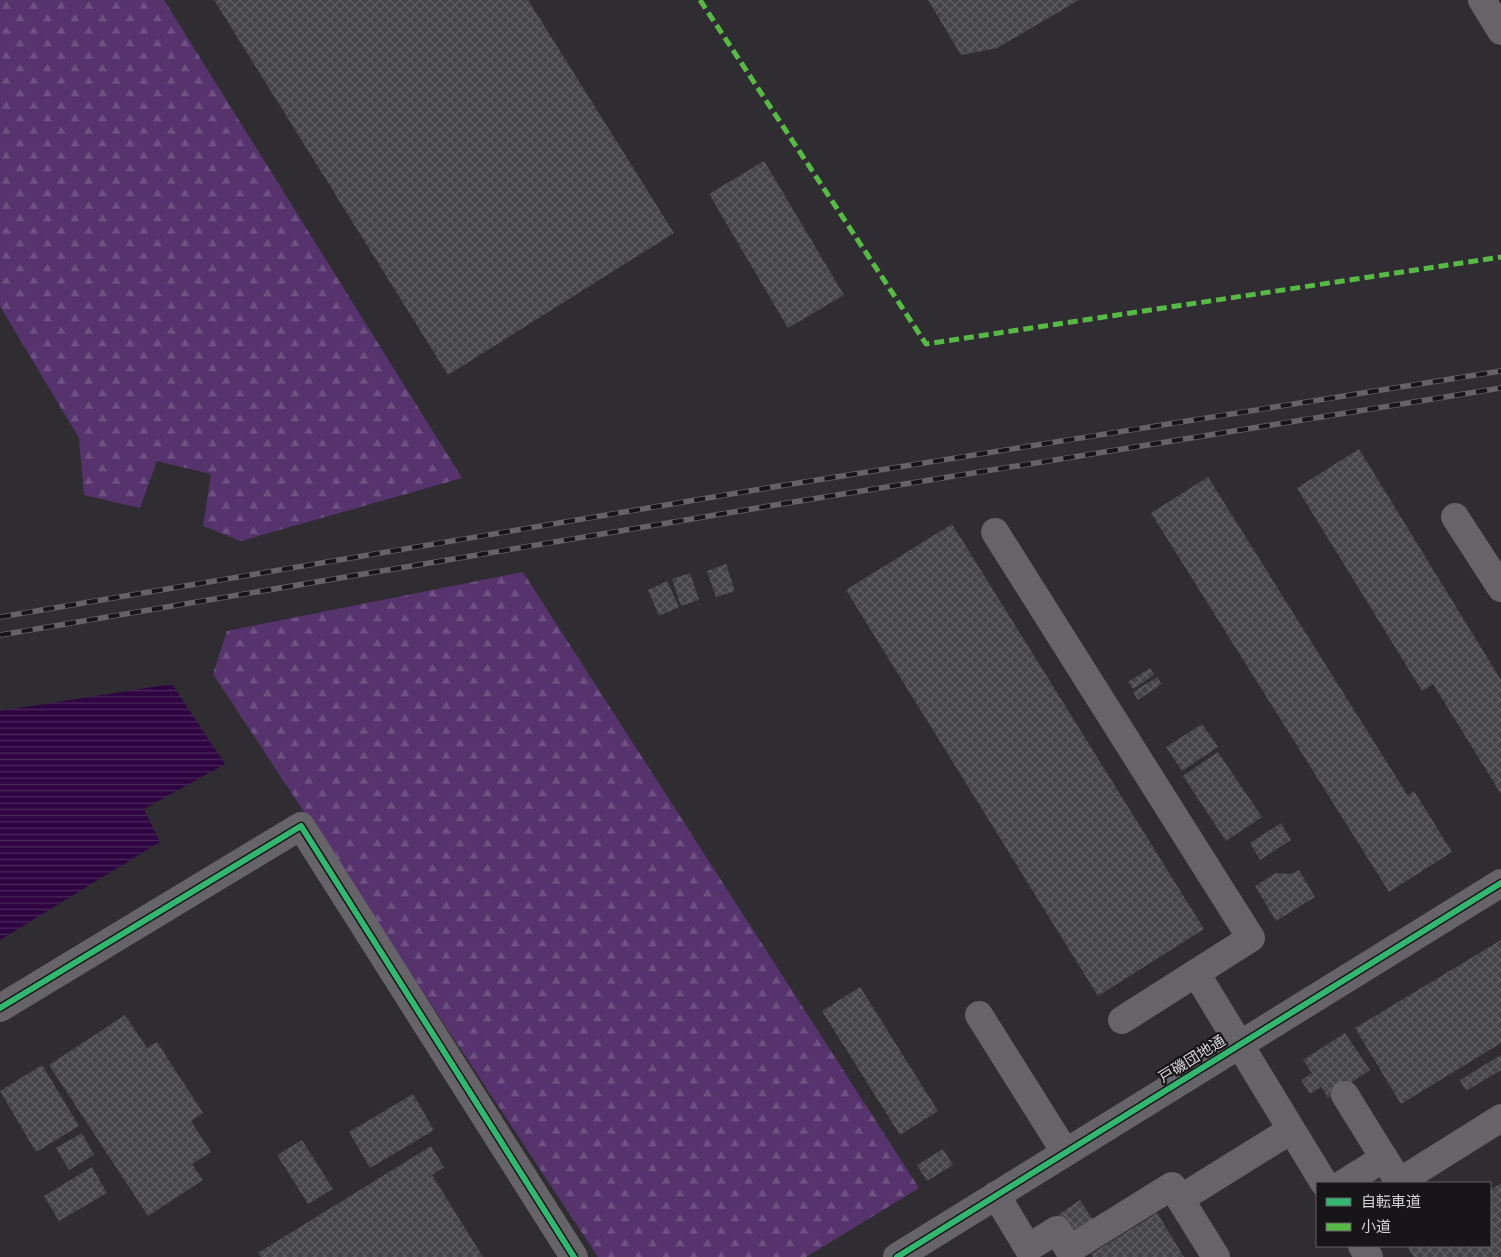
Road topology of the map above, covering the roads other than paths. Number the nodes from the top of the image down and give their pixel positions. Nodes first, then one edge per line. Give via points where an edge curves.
1 (1482, 0) edge
2 (1501, 31) edge
3 (1455, 517) dead end
4 (995, 532) dead end
5 (1501, 588) edge
6 (1501, 883) edge
7 (1196, 972) junction
8 (0, 1008) edge
9 (979, 1015) dead end
10 (1122, 1020) dead end
11 (1239, 1044) junction
12 (1345, 1095) dead end
13 (1501, 1118) edge
14 (1291, 1130) junction
15 (1065, 1152) junction
16 (1384, 1158) junction
17 (1323, 1182) edge
18 (1346, 1182) edge
19 (996, 1195) junction
20 (1180, 1199) junction
21 (574, 1257) edge
22 (896, 1257) edge
23 (1216, 1257) edge

1 - 2 street
3 - 5 street
4 - 7 street via 1251,938
6 - 11 street, 戸磯団地通
7 - 10 street
7 - 11 street
8 - 21 street via 300,826
9 - 15 street
11 - 14 street
11 - 15 street, 戸磯団地通
12 - 16 street
13 - 16 street via 1399,1182
14 - 17 street
14 - 20 street
15 - 19 street, 戸磯団地通
16 - 18 street
19 - 20 street via 1028,1248 1057,1230 1069,1250 1172,1186
19 - 22 street, 戸磯団地通
20 - 23 street

